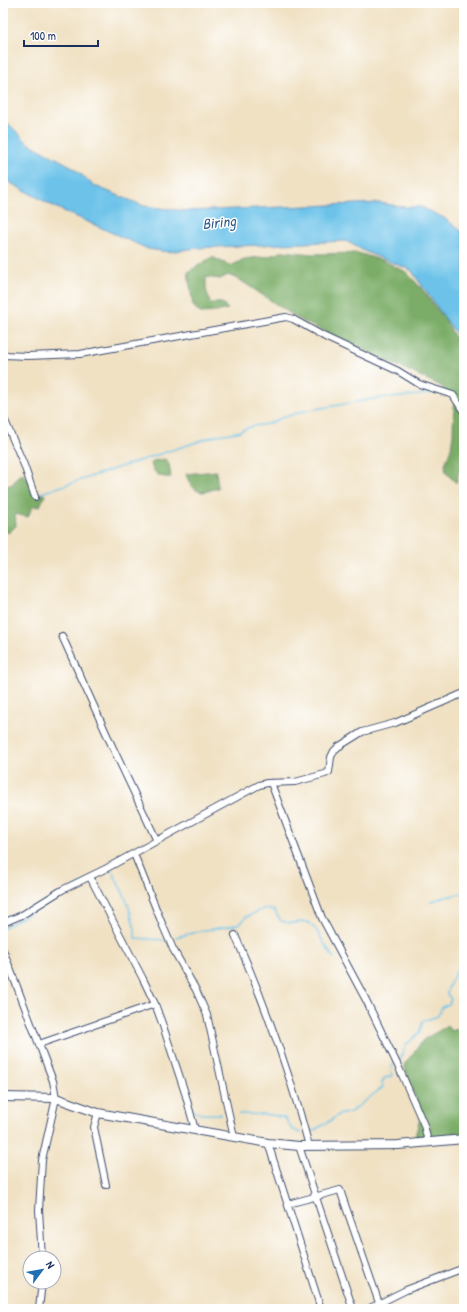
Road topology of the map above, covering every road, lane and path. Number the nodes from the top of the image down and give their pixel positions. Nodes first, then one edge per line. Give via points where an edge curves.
1 (3, 355) edge
2 (464, 412) edge
3 (3, 416) edge
4 (35, 497) dead end
5 (62, 636) dead end
6 (464, 693) edge
7 (271, 783) junction
8 (157, 841) junction
9 (134, 854) junction
10 (90, 877) junction
11 (3, 923) edge
12 (235, 935) dead end
13 (3, 950) edge
14 (155, 1004) junction
15 (39, 1044) junction
16 (3, 1097) edge
17 (56, 1098) junction
18 (98, 1113) junction
19 (195, 1130) junction
20 (234, 1137) junction
21 (464, 1139) edge
22 (428, 1142) junction
23 (268, 1143) junction
24 (299, 1146) junction
25 (309, 1146) junction
26 (106, 1185) dead end
27 (316, 1197) junction
28 (288, 1204) junction
29 (42, 1250) edge
30 (464, 1268) edge
31 (41, 1290) edge
32 (379, 1303) junction
33 (39, 1309) edge
34 (321, 1309) edge
35 (353, 1309) edge
36 (368, 1309) edge

1 - 2 street via 80,354 286,318 293,319 398,371 418,384 453,395
3 - 4 street
5 - 8 street
6 - 7 street via 395,723 362,732 334,751 329,772 325,774 295,782
7 - 8 street via 259,785
7 - 22 street via 322,918 395,1058 424,1125
8 - 9 street
9 - 10 street
9 - 20 street via 173,949 207,1015
10 - 11 street
10 - 14 street
12 - 25 street via 280,1048
13 - 15 street
14 - 15 street
14 - 19 street
15 - 17 street via 53,1081
16 - 17 street
17 - 18 street
17 - 29 street via 42,1160 39,1210
18 - 19 street
18 - 26 street via 94,1127
19 - 20 street
20 - 23 street
21 - 22 street
22 - 25 street
23 - 24 street
23 - 28 street
24 - 25 street
24 - 27 street
27 - 28 street
27 - 32 street via 337,1190 342,1192
27 - 35 street
28 - 34 street
30 - 32 street
31 - 33 street
32 - 36 street

